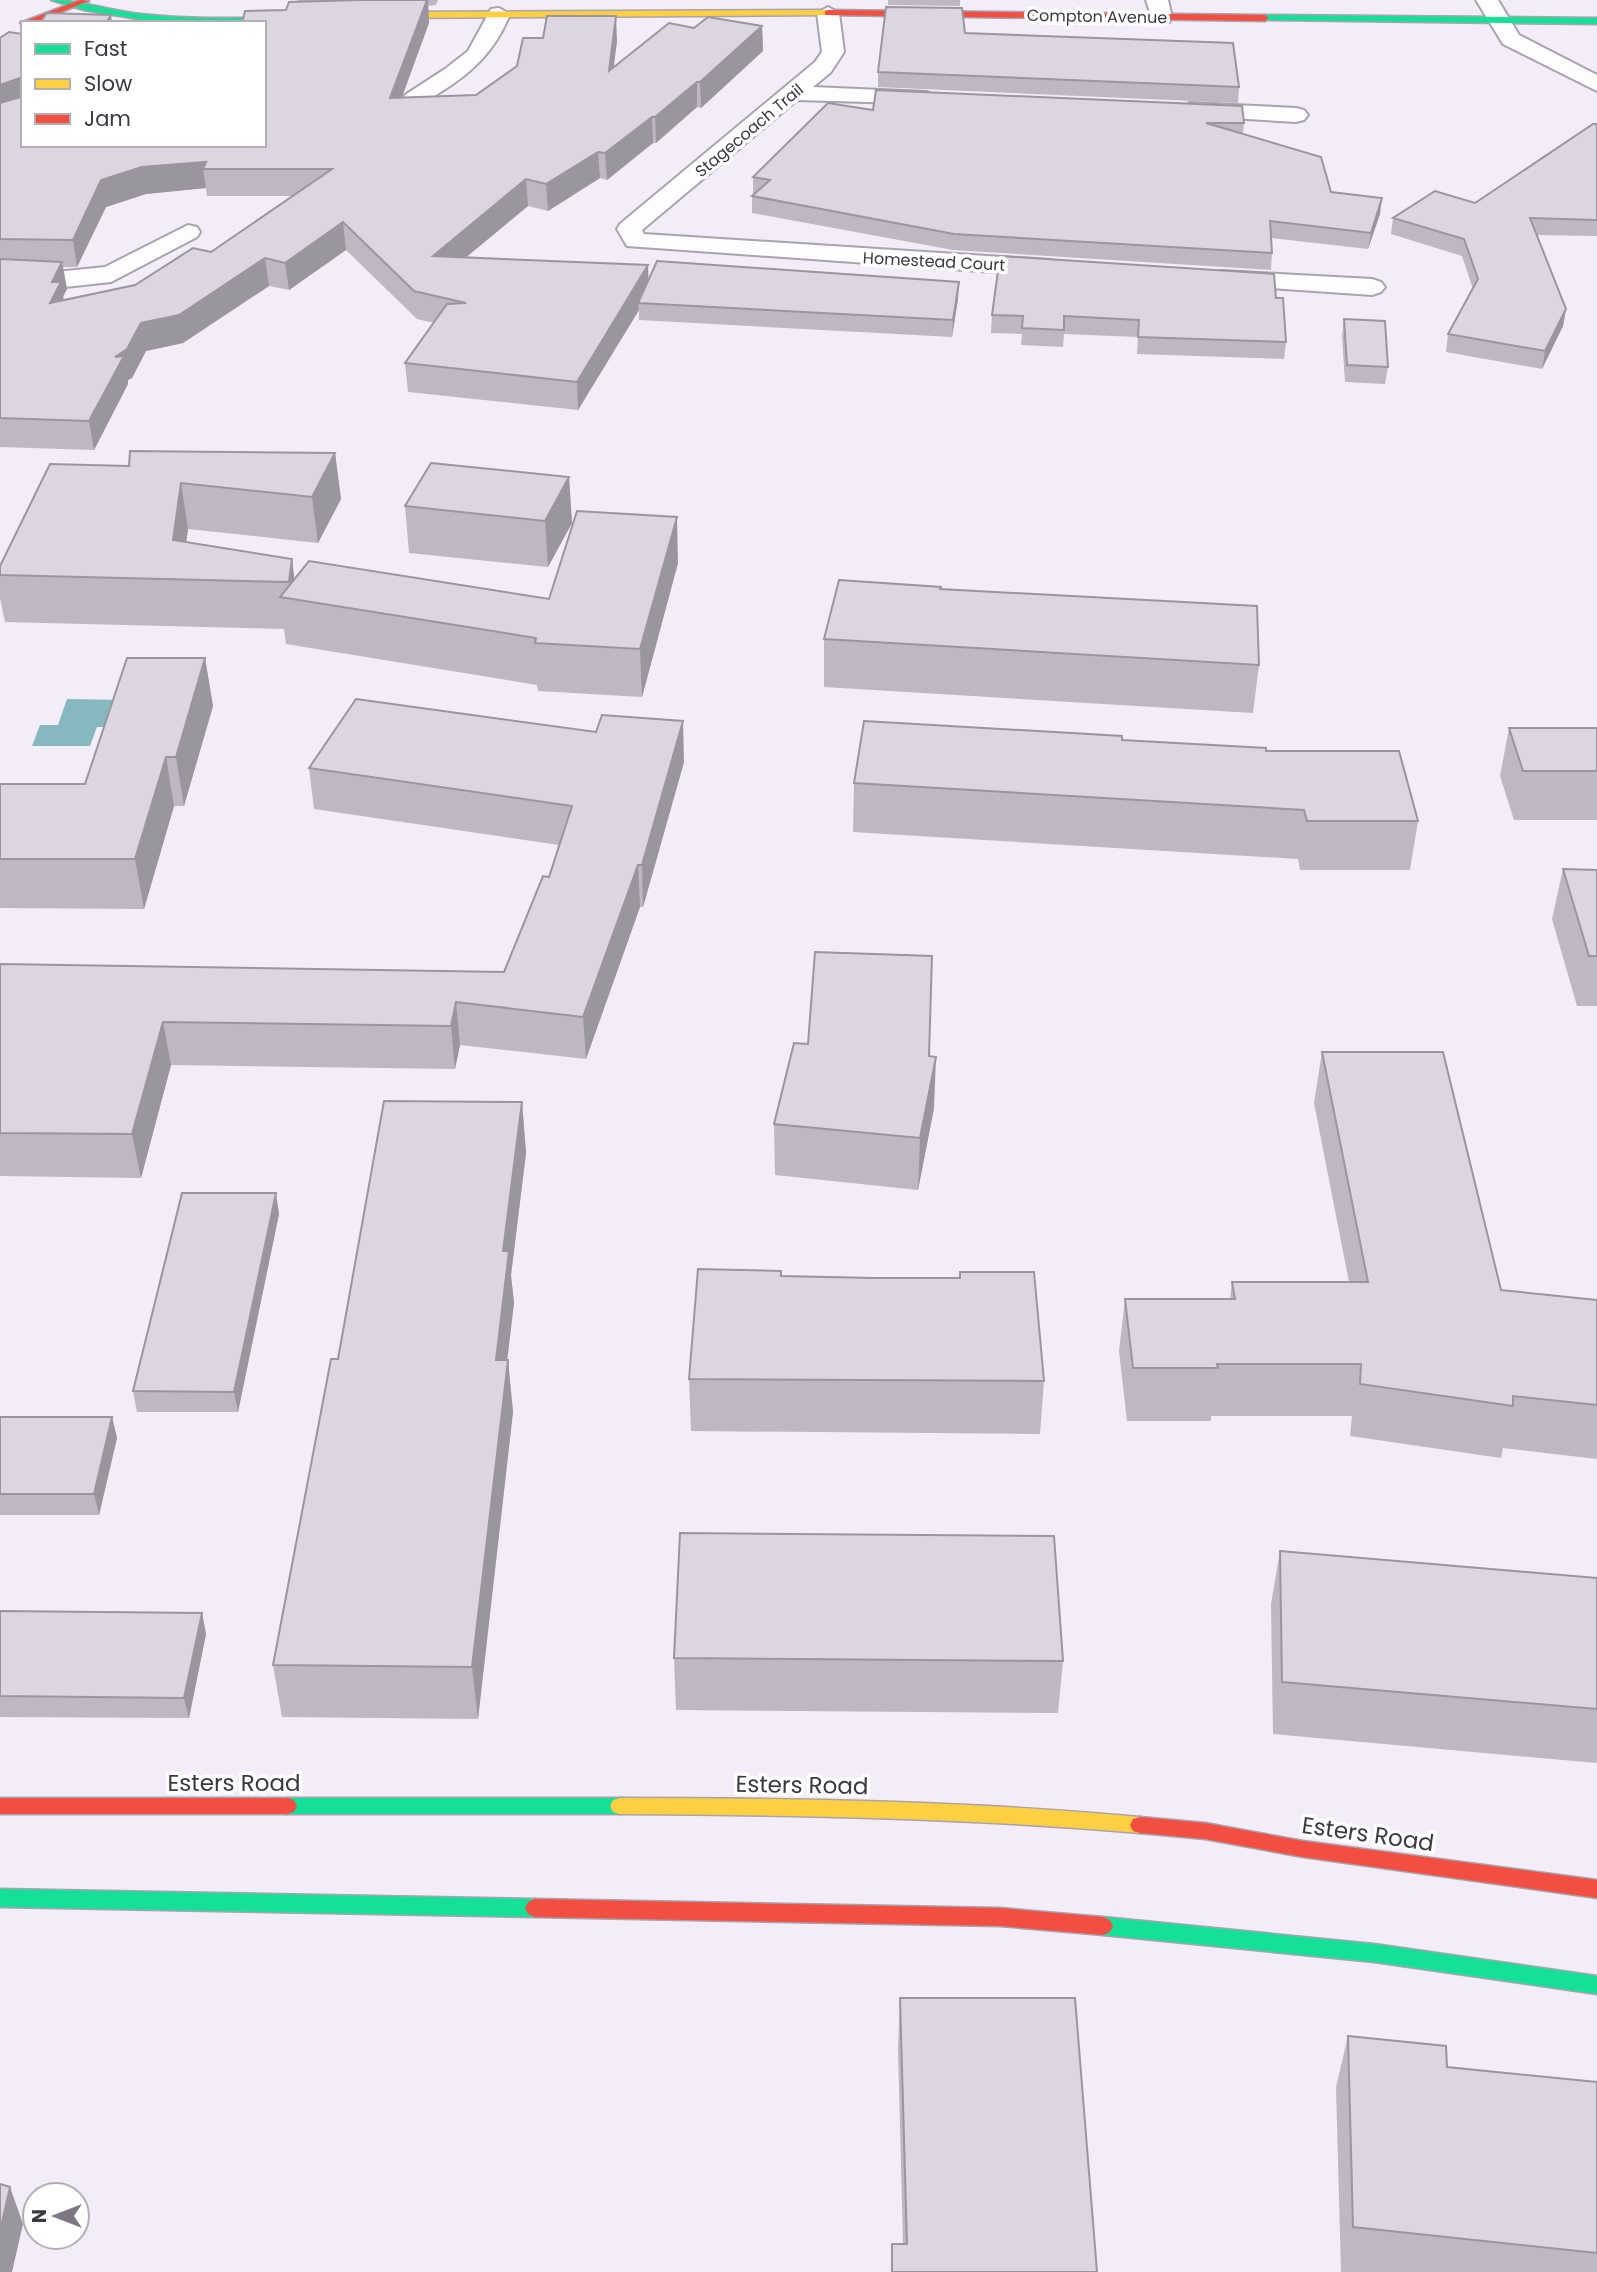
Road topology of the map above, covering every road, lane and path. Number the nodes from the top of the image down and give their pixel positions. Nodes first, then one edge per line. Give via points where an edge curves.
1 (55, 0) edge
2 (87, 0) edge
3 (145, 0) edge
4 (1488, 0) edge
5 (71, 6) junction
6 (1159, 9) edge
7 (828, 13) junction
8 (362, 14) edge
9 (499, 14) junction
10 (28, 21) edge
11 (180, 21) edge
12 (210, 21) edge
13 (1498, 21) junction
14 (1597, 21) edge
15 (1597, 84) edge
16 (794, 93) junction
17 (413, 100) edge
18 (947, 100) edge
19 (1170, 109) edge
20 (1296, 115) dead end
21 (629, 229) joint
22 (188, 232) dead end
23 (1068, 269) edge
24 (0, 277) edge
25 (1192, 277) edge
26 (1372, 288) dead end
27 (0, 1806) edge
28 (1597, 1889) edge
29 (0, 1898) edge
30 (1597, 1985) edge

1 - 5 street
2 - 5 street
3 - 12 street via 302,14
4 - 13 street
5 - 10 street
5 - 11 street via 131,18
6 - 7 street, Compton Avenue
6 - 13 street, Compton Avenue
7 - 9 street, Compton Avenue
7 - 16 street, Stagecoach Trail via 833,52
8 - 9 street, Compton Avenue
9 - 17 street via 491,38 470,63
13 - 14 street, Compton Avenue
13 - 15 street via 1511,39
16 - 18 street
16 - 21 street, Stagecoach Trail
19 - 20 street
21 - 23 street, Homestead Court via 636,241 668,246
22 - 24 street via 111,274 56,280
25 - 26 street
27 - 28 street, Esters Road via 771,1806 1032,1816 1205,1831
29 - 30 street via 1000,1917 1464,1963

